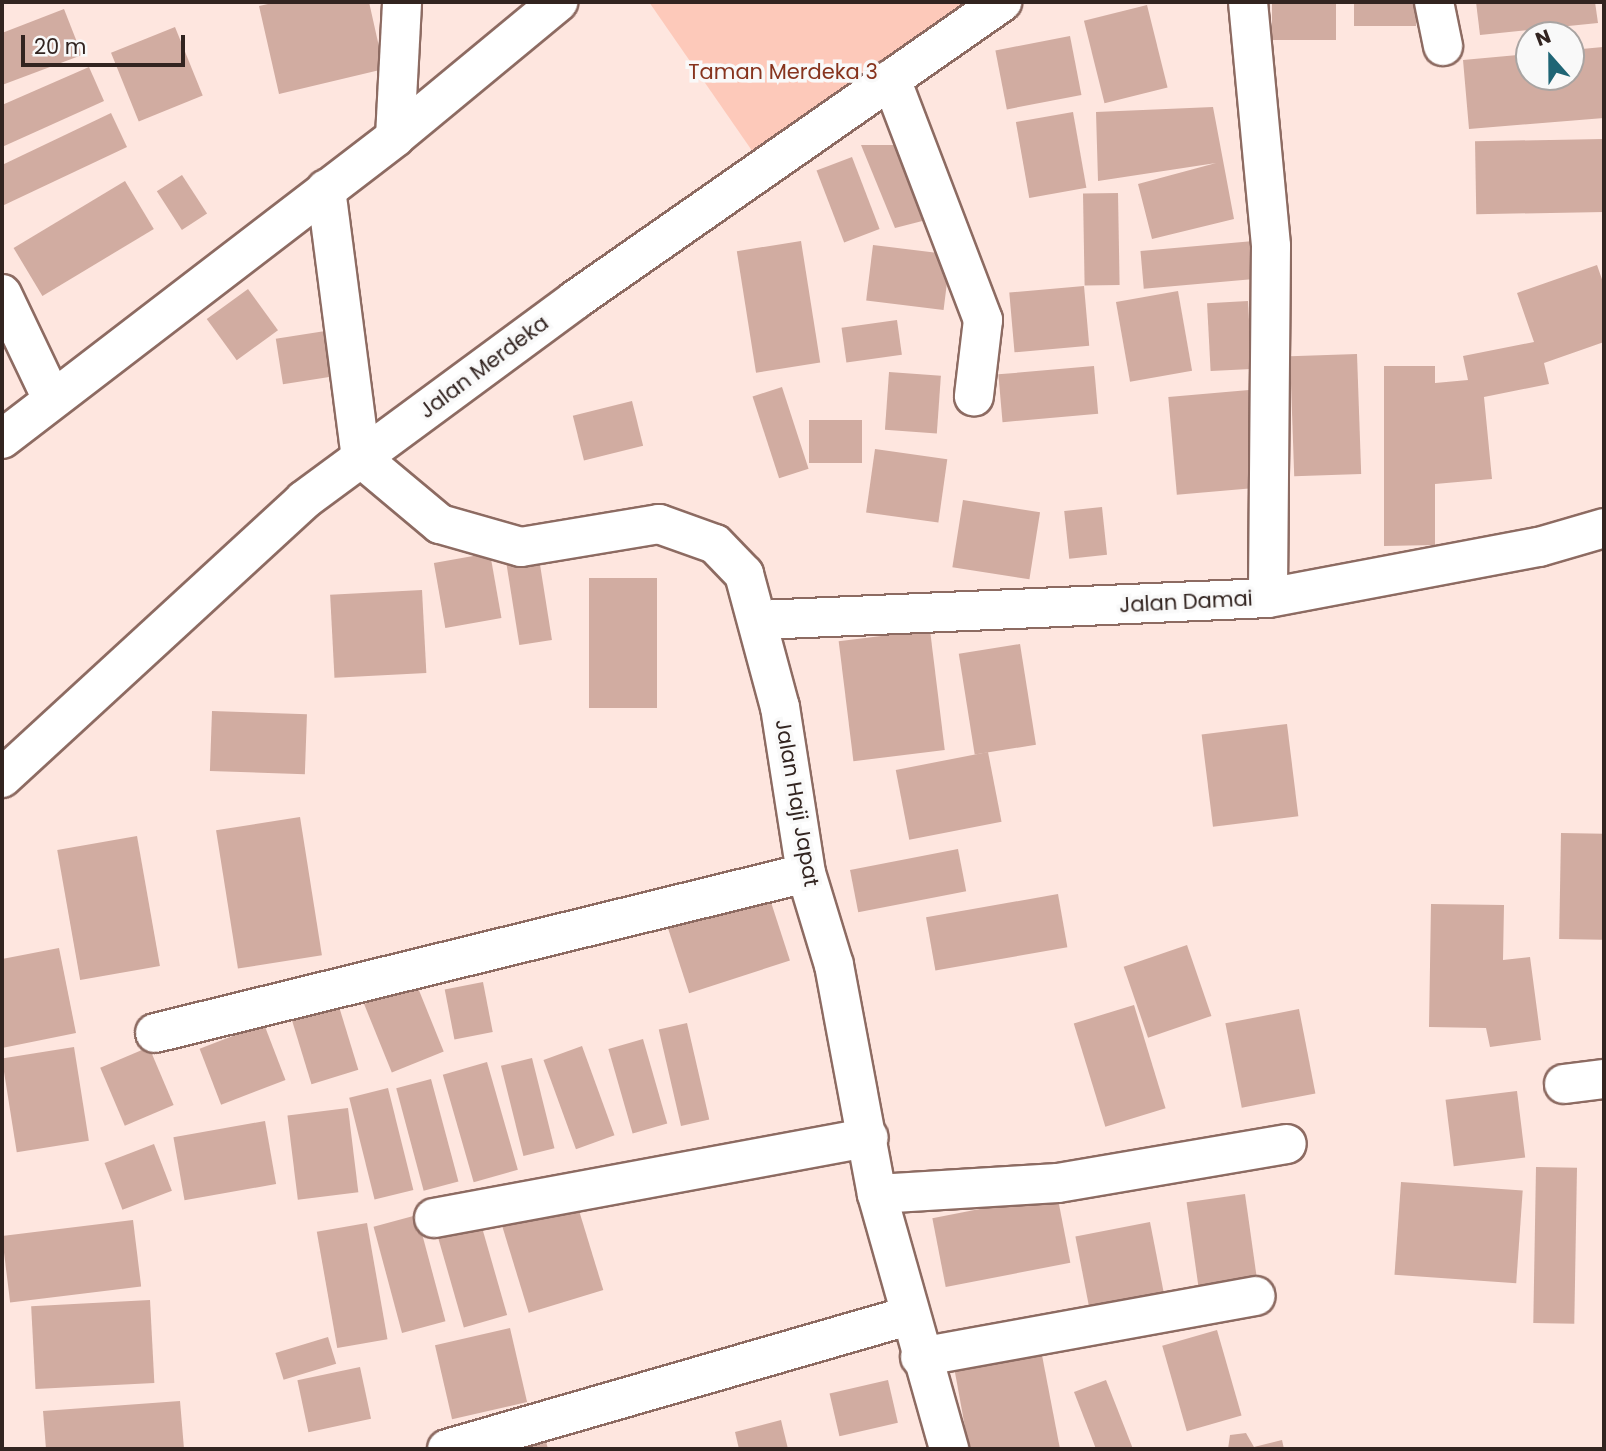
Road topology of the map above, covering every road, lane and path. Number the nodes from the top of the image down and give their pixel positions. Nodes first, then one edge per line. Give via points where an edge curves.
1 (402, 2) edge
2 (558, 2) edge
3 (1002, 2) edge
4 (1248, 2) edge
5 (1434, 2) edge
6 (1443, 46) dead end
7 (891, 79) junction
8 (395, 136) junction
9 (326, 189) junction
10 (2, 293) edge
11 (974, 396) dead end
12 (52, 400) junction
13 (2, 439) edge
14 (361, 458) junction
15 (1604, 528) edge
16 (1268, 598) junction
17 (760, 620) junction
18 (2, 778) edge
19 (806, 873) junction
20 (155, 1033) dead end
21 (1604, 1079) edge
22 (1564, 1084) dead end
23 (869, 1138) junction
24 (1287, 1144) dead end
25 (877, 1194) junction
26 (434, 1218) dead end
27 (1255, 1296) dead end
28 (907, 1316) junction
29 (920, 1357) junction
30 (447, 1449) edge
31 (949, 1449) edge

1 - 8 street
2 - 8 street
3 - 7 street, Jalan Merdeka
4 - 16 street via 1271,246
5 - 6 street
7 - 11 street via 983,320
7 - 14 street, Jalan Merdeka
8 - 9 street
9 - 12 street
9 - 14 street
10 - 12 street
12 - 13 street
14 - 17 street, Jalan Haji Japat via 440,524 521,547 659,524 689,530 715,544 744,574
14 - 18 street, Jalan Merdeka via 304,500
15 - 16 street, Jalan Damai via 1539,547
16 - 17 street, Jalan Damai
17 - 19 street, Jalan Haji Japat
19 - 20 street
19 - 23 street, Jalan Haji Japat via 834,965
21 - 22 street
23 - 25 street, Jalan Haji Japat
23 - 26 street
24 - 25 street via 1058,1183
25 - 28 street, Jalan Haji Japat
27 - 29 street
28 - 29 street, Jalan Haji Japat
28 - 30 street
29 - 31 street, Jalan Haji Japat

